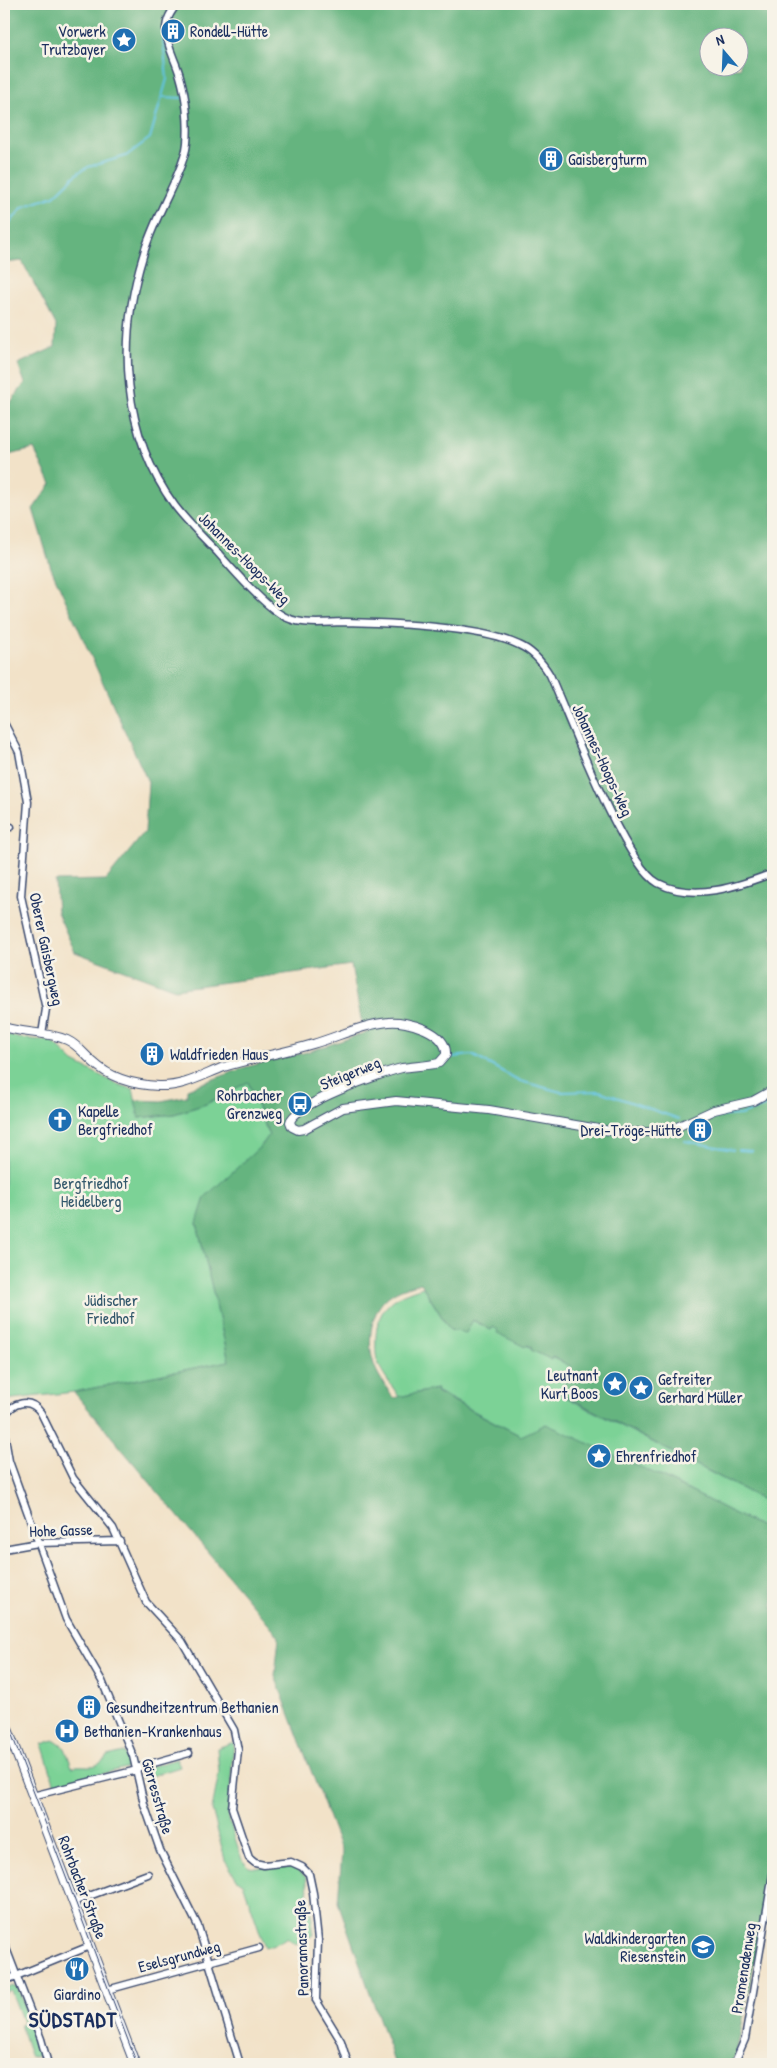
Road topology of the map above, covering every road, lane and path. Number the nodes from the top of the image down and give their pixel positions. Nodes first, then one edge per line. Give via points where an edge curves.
1 (177, 4) edge
2 (4, 723) edge
3 (773, 873) edge
4 (4, 1026) edge
5 (42, 1034) junction
6 (773, 1090) edge
7 (4, 1417) edge
8 (4, 1432) edge
9 (6, 1461) edge
10 (120, 1541) junction
11 (38, 1542) junction
12 (4, 1549) edge
13 (4, 1720) edge
14 (189, 1753) dead end
15 (137, 1769) junction
16 (32, 1796) junction
17 (148, 1874) dead end
18 (773, 1874) edge
19 (73, 1902) junction
20 (4, 1943) edge
21 (90, 1946) junction
22 (259, 1948) dead end
23 (208, 1962) junction
24 (17, 1976) junction
25 (4, 1981) edge
26 (107, 1990) junction
27 (48, 2064) edge
28 (135, 2064) edge
29 (240, 2064) edge
30 (348, 2064) edge
31 (734, 2064) edge

1 - 3 street, Johannes-Hoops-Weg via 168,18 166,32 183,89 187,145 139,269 129,330 128,365 134,422 147,457 172,501 229,565 281,615 304,622 376,624 470,633 517,644 537,657 550,675 608,808 642,868 658,883 684,890 713,890
2 - 5 street, Oberer Gaisbergweg via 19,752 26,783 29,819 21,896 46,1009
4 - 5 street, Steigerweg via 20,1032
5 - 6 street, Steigerweg via 72,1042 100,1068 117,1078 160,1086 183,1083 241,1062 385,1022 418,1026 445,1045 446,1056 439,1063 390,1072 297,1111 290,1122 298,1130 343,1108 396,1101 489,1110 616,1132 653,1132 676,1127 714,1110 753,1102
7 - 10 street, Panoramastraße via 9,1409 19,1404 31,1404 38,1409 73,1478 107,1518
8 - 9 street
9 - 11 street, Görresstraße
10 - 11 street, Hohe Gasse
10 - 30 street, Panoramastraße via 146,1602 182,1641 234,1730 238,1750 232,1808 249,1858 264,1865 292,1862 310,1876 318,1940 316,2000 341,2040
11 - 12 street, Hohe Gasse
11 - 15 street, Görresstraße via 66,1619 102,1681
13 - 16 main road, Rohrbacher Straße
14 - 15 street
15 - 16 street
15 - 23 street, Görresstraße via 144,1804 160,1850 193,1914
16 - 19 main road, Rohrbacher Straße
17 - 19 street
18 - 31 street, Promenadenweg via 745,2039
19 - 21 main road, Rohrbacher Straße
20 - 24 street
21 - 24 street
21 - 26 main road, Rohrbacher Straße
22 - 23 street, Eselsgrundweg
23 - 26 street, Eselsgrundweg
23 - 29 street, Görresstraße
24 - 25 street
24 - 27 street
26 - 28 main road, Rohrbacher Straße

